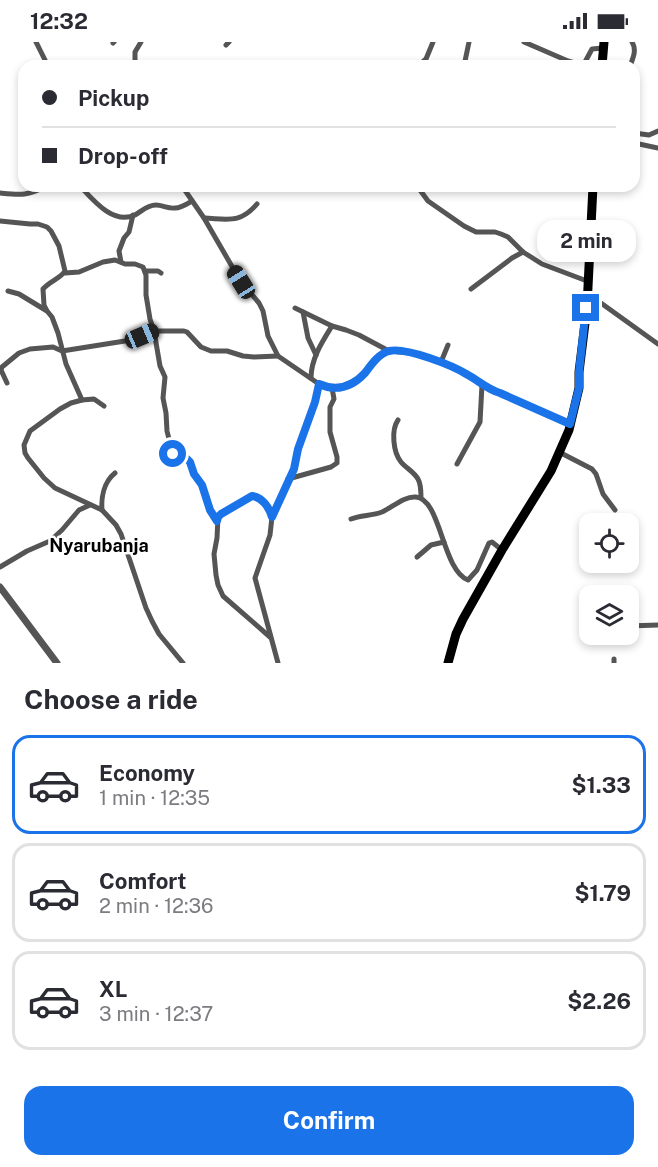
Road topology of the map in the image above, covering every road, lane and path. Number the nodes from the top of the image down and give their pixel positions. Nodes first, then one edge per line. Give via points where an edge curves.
1 (36, 42) edge
2 (141, 42) edge
3 (433, 42) edge
4 (469, 42) edge
5 (524, 42) edge
6 (632, 42) edge
7 (604, 45) edge
8 (45, 60) edge
9 (135, 60) edge
10 (425, 60) edge
11 (465, 60) edge
12 (566, 60) edge
13 (586, 60) edge
14 (603, 60) edge
15 (632, 60) edge
16 (658, 131) edge
17 (640, 134) edge
18 (640, 144) edge
19 (658, 148) edge
20 (33, 192) edge
21 (85, 192) edge
22 (186, 192) edge
23 (421, 192) edge
24 (593, 192) edge
25 (0, 193) edge
26 (192, 201) junction
27 (257, 204) dead end
28 (134, 215) junction
29 (204, 218) junction
30 (0, 221) edge
31 (523, 252) junction
32 (121, 262) junction
33 (146, 271) junction
34 (65, 273) junction
35 (161, 273) dead end
36 (587, 281) junction
37 (471, 289) dead end
38 (8, 291) dead end
39 (587, 293) junction
40 (294, 308) dead end
41 (47, 311) junction
42 (303, 312) junction
43 (332, 326) junction
44 (154, 331) junction
45 (658, 344) edge
46 (448, 345) dead end
47 (62, 351) junction
48 (389, 351) junction
49 (316, 355) junction
50 (278, 356) junction
51 (441, 362) junction
52 (311, 378) junction
53 (7, 383) dead end
54 (319, 384) junction
55 (482, 385) junction
56 (332, 388) junction
57 (82, 400) junction
58 (104, 406) dead end
59 (398, 420) dead end
60 (570, 424) junction
61 (559, 452) junction
62 (457, 464) dead end
63 (115, 473) dead end
64 (288, 479) junction
65 (421, 498) junction
66 (90, 505) junction
67 (102, 510) junction
68 (615, 510) dead end
69 (272, 517) junction
70 (351, 519) dead end
71 (217, 521) junction
72 (444, 542) junction
73 (502, 550) junction
74 (417, 557) dead end
75 (0, 567) edge
76 (0, 587) edge
77 (658, 625) edge
78 (639, 626) edge
79 (270, 637) junction
80 (57, 663) edge
81 (183, 663) edge
82 (278, 663) edge
83 (448, 663) edge

1 - 8 street
2 - 9 street
3 - 10 street
4 - 11 street
5 - 12 street
6 - 15 street
7 - 13 street via 592,49
7 - 14 highway
16 - 17 street
18 - 19 street
20 - 25 street
21 - 28 street via 106,211 119,217
22 - 26 street
23 - 31 street via 464,226 508,237
24 - 36 highway
26 - 28 street via 174,208 148,206
26 - 29 street
27 - 29 street via 238,219
28 - 32 street via 119,251
29 - 50 street via 241,282 259,303
30 - 34 street via 47,227 59,246
31 - 36 street via 542,264
31 - 37 street
32 - 33 street via 141,266
32 - 34 street via 109,261
33 - 35 street
33 - 44 street
34 - 41 street via 43,289
36 - 39 highway
38 - 41 street
39 - 45 street
39 - 60 highway via 579,388
40 - 42 street
41 - 47 street via 56,324
42 - 43 street
42 - 49 street
43 - 48 street
43 - 49 street
44 - 47 street via 125,341
44 - 50 street via 187,332 201,347 211,351
44 - 71 street via 165,377 166,431 172,453 190,462
46 - 51 street
47 - 53 street via 43,347 19,353 2,367
47 - 57 street
48 - 51 street
48 - 56 street via 358,379
49 - 52 street
50 - 52 street
51 - 55 street
52 - 54 street
54 - 56 street
54 - 64 street
55 - 60 street
55 - 62 street via 480,422
56 - 64 street via 330,432 337,463
57 - 58 street via 94,399
57 - 66 street via 60,409 30,431 24,446 44,478
59 - 65 street via 394,430 397,455 420,482
60 - 61 highway
61 - 68 street via 592,469
61 - 73 highway
63 - 67 street via 104,490
64 - 69 street
65 - 70 street via 406,498 379,513
65 - 72 street via 434,515
66 - 67 street
66 - 75 street via 79,510 50,541
67 - 81 street via 121,534 152,621
69 - 71 street via 267,506 252,496 221,514
69 - 79 street via 255,578
71 - 79 street via 214,564 223,596
72 - 73 street via 453,564 468,580 489,543
72 - 74 street via 431,545
73 - 83 highway via 463,619
76 - 80 street
77 - 78 street
79 - 82 street

